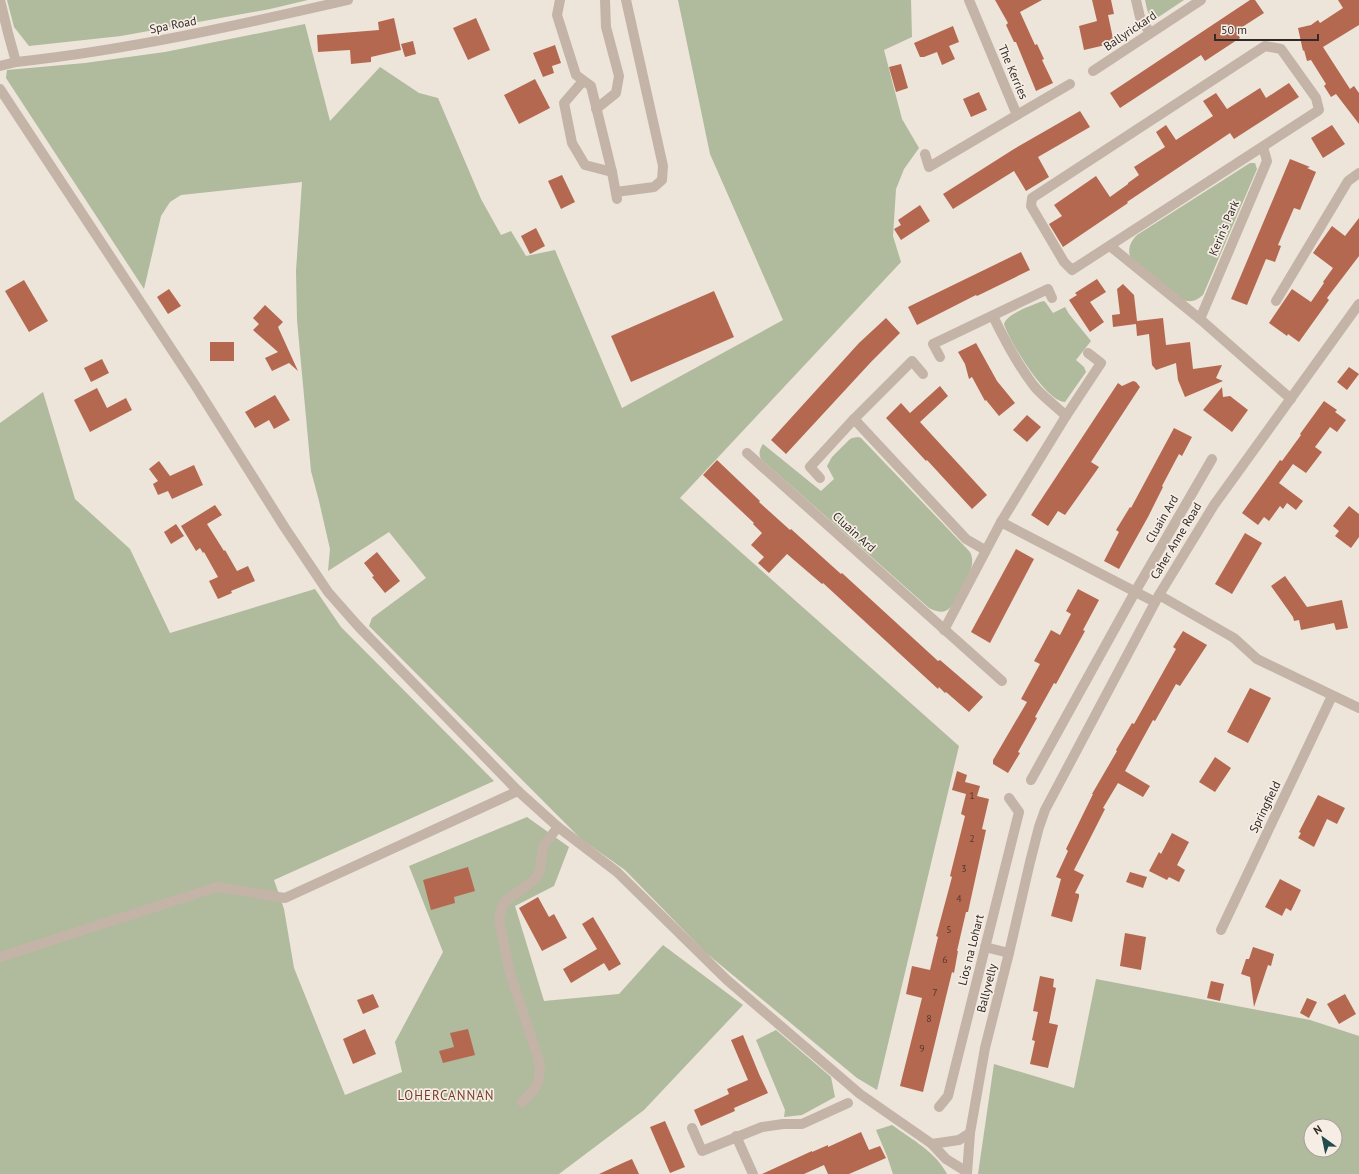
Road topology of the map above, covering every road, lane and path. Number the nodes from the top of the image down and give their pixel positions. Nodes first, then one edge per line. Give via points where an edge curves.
1 (0, 0) edge
2 (348, 0) edge
3 (560, 0) edge
4 (605, 0) edge
5 (626, 0) edge
6 (969, 0) edge
7 (1136, 0) edge
8 (1200, 0) edge
9 (1150, 33) junction
10 (16, 62) junction
11 (0, 66) edge
12 (1093, 71) dead end
13 (583, 81) junction
14 (1070, 84) dead end
15 (0, 89) edge
16 (596, 109) junction
17 (1017, 115) junction
18 (1263, 147) junction
19 (925, 154) dead end
20 (612, 172) junction
21 (1359, 173) edge
22 (1110, 246) junction
23 (1052, 298) dead end
24 (1276, 301) dead end
25 (1358, 308) edge
26 (993, 316) junction
27 (1200, 319) junction
28 (1088, 353) dead end
29 (940, 357) dead end
30 (923, 374) dead end
31 (1291, 399) junction
32 (1066, 416) junction
33 (854, 419) junction
34 (747, 453) dead end
35 (1212, 459) dead end
36 (820, 478) dead end
37 (1001, 522) junction
38 (985, 550) junction
39 (1134, 592) junction
40 (1157, 598) junction
41 (944, 630) junction
42 (1002, 681) dead end
43 (1332, 696) junction
44 (1359, 708) edge
45 (1031, 780) dead end
46 (518, 791) junction
47 (1010, 798) dead end
48 (1046, 810) joint
49 (558, 827) junction
50 (1221, 930) dead end
51 (985, 947) junction
52 (1009, 953) junction
53 (0, 957) edge
54 (522, 1102) dead end
55 (848, 1103) dead end
56 (939, 1107) dead end
57 (692, 1128) dead end
58 (970, 1133) junction
59 (736, 1136) junction
60 (932, 1144) junction
61 (967, 1173) edge
62 (753, 1174) edge

1 - 10 street
2 - 10 street, Spa Road via 250,23 156,41
3 - 13 street via 557,15 576,74
4 - 16 street via 606,27 619,76 616,93
5 - 20 street via 663,166 662,180 654,187 617,195
6 - 17 street, The Kerries
7 - 9 street via 1140,17
8 - 9 street, Ballyrickard
9 - 12 street, Ballyrickard
10 - 11 street, Spa Road
13 - 16 street via 591,86
13 - 20 street via 564,103 572,143 585,164
14 - 17 street
15 - 46 street via 328,592
16 - 20 street
17 - 19 street, The Kerries via 929,167
18 - 22 street
18 - 22 street via 1319,110 1316,98 1281,49 1265,46 1032,198 1031,206 1064,262 1072,270
18 - 27 street, Kerin's Park via 1267,161
21 - 24 street via 1348,181
22 - 27 street
23 - 26 street via 1048,289
25 - 31 street, Caher Anne Road
26 - 29 street via 933,344
26 - 32 street via 1009,348 1035,387
27 - 31 street
28 - 32 street via 1101,363
30 - 33 street via 912,361
31 - 40 street, Caher Anne Road via 1214,505
32 - 37 street
33 - 36 street via 810,467
33 - 38 street via 966,539
34 - 41 street, Cluain Ard
35 - 39 street, Cluain Ard
37 - 38 street
37 - 39 street
38 - 41 street
39 - 40 street
39 - 45 street, Cluain Ard
40 - 43 street via 1234,638 1257,659
40 - 48 street, Caher Anne Road
41 - 42 street, Cluain Ard
43 - 44 street
43 - 50 street, Springfield
46 - 49 street
46 - 53 street via 285,898 217,887
47 - 51 street, Lios na Lohart via 1019,812
48 - 52 street, Ballyvelly via 1039,827
49 - 54 street via 543,846 540,871 536,878 503,904 499,918 509,970 541,1072 533,1091
49 - 60 street via 617,872 727,980 860,1094
51 - 52 street
51 - 56 street, Lios na Lohart via 948,1096
52 - 58 street, Ballyvelly via 985,1048
55 - 59 street via 802,1124 762,1127
57 - 59 street via 702,1151
58 - 60 street via 959,1140
58 - 61 street, Ballyvelly
59 - 62 street
60 - 61 street via 946,1159

